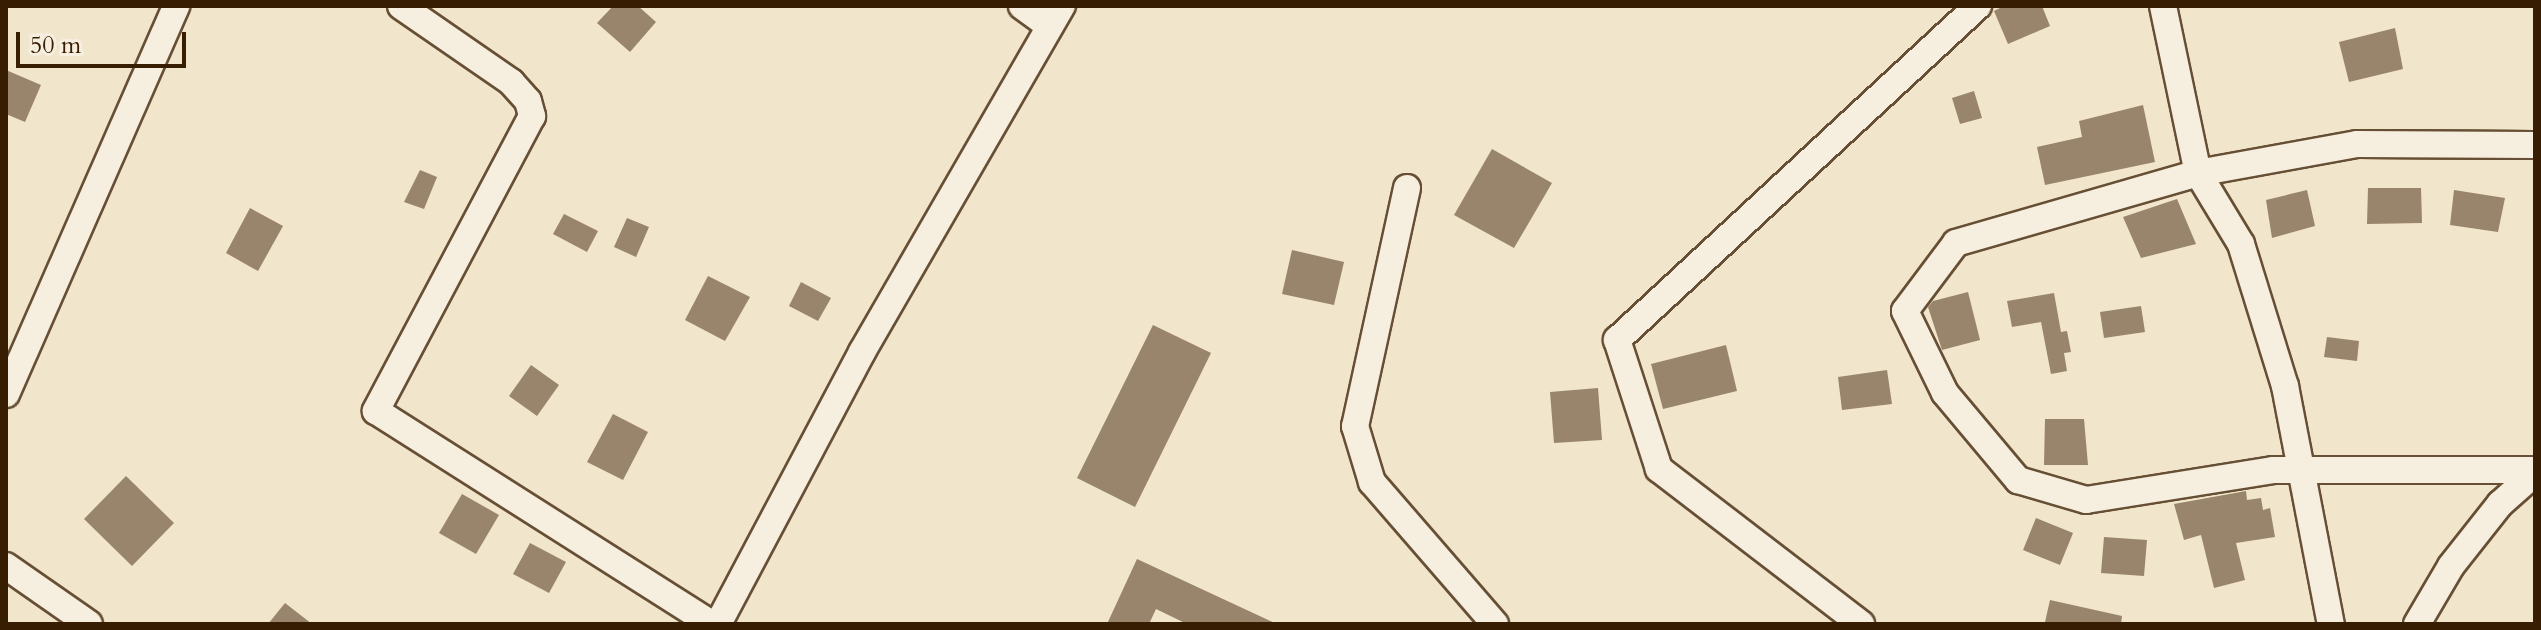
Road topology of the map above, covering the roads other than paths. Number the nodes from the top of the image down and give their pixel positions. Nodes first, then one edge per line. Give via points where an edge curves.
1 (176, 6) edge
2 (401, 6) edge
3 (1022, 6) edge
4 (1978, 6) edge
5 (2163, 6) edge
6 (1056, 16) edge
7 (2535, 145) edge
8 (2198, 173) junction
9 (1407, 188) dead end
10 (6, 394) edge
11 (2535, 471) edge
12 (2306, 472) junction
13 (6, 566) edge
14 (89, 624) edge
15 (711, 624) edge
16 (718, 624) edge
17 (1495, 624) edge
18 (1861, 624) edge
19 (2331, 624) edge
20 (2417, 624) edge

1 - 10 street
2 - 15 street via 511,82 528,101 532,116 376,411
3 - 6 street
4 - 18 street via 1617,340 1659,469
5 - 8 street
6 - 16 street via 862,352
7 - 8 street via 2357,144
8 - 12 street via 2241,244
8 - 12 street via 1956,243 1905,311 1945,393 2018,480 2086,500 2273,470
9 - 17 street via 1355,426 1372,482
11 - 12 street
11 - 20 street via 2500,504 2451,566
12 - 19 street
13 - 14 street

